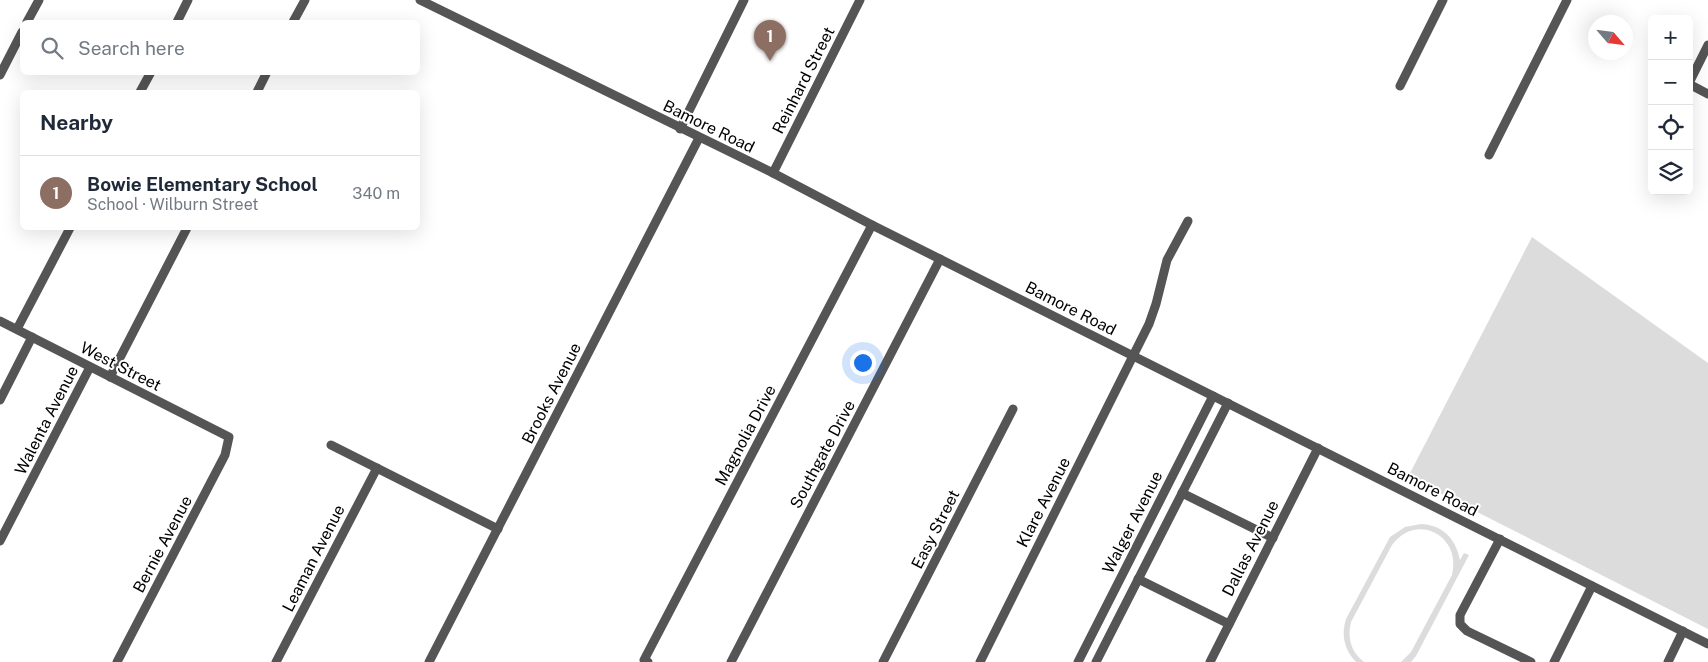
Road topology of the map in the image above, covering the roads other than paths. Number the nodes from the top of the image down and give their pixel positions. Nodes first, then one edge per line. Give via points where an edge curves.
1 (39, 0) edge
2 (188, 0) edge
3 (305, 0) edge
4 (420, 0) edge
5 (744, 0) edge
6 (860, 0) edge
7 (1444, 0) edge
8 (1567, 0) edge
9 (28, 20) edge
10 (178, 20) edge
11 (294, 20) edge
12 (20, 36) edge
13 (1708, 45) edge
14 (0, 75) edge
15 (149, 75) edge
16 (266, 75) edge
17 (1693, 76) edge
18 (1400, 86) dead end
19 (1693, 86) edge
20 (141, 90) edge
21 (258, 90) edge
22 (1708, 94) edge
23 (680, 129) junction
24 (699, 138) junction
25 (1489, 155) dead end
26 (773, 173) junction
27 (1188, 221) dead end
28 (872, 225) junction
29 (69, 230) edge
30 (186, 230) edge
31 (940, 259) junction
32 (0, 320) edge
33 (17, 329) junction
34 (32, 337) junction
35 (1134, 356) junction
36 (90, 367) junction
37 (110, 377) junction
38 (1213, 396) junction
39 (0, 400) edge
40 (1228, 403) junction
41 (1013, 409) dead end
42 (229, 438) joint
43 (331, 445) dead end
44 (1318, 448) junction
45 (377, 468) junction
46 (1182, 493) junction
47 (498, 529) junction
48 (1272, 538) junction
49 (1500, 539) junction
50 (0, 541) edge
51 (1138, 579) junction
52 (1592, 586) junction
53 (1229, 624) junction
54 (1683, 631) junction
55 (1708, 644) edge
56 (646, 661) edge
57 (1081, 661) edge
58 (117, 662) edge
59 (276, 662) edge
60 (429, 662) edge
61 (730, 662) edge
62 (883, 662) edge
63 (980, 662) edge
64 (1096, 662) edge
65 (1210, 662) edge
66 (1531, 662) edge
67 (1554, 662) edge
68 (1668, 662) edge

1 - 9 street
2 - 10 street
3 - 11 street
4 - 23 street, Bamore Road
5 - 23 street
6 - 26 street, Reinhard Street
7 - 18 street
8 - 25 street
12 - 14 street
13 - 17 street
15 - 20 street
16 - 21 street
19 - 22 street
23 - 24 street, Bamore Road
24 - 26 street, Bamore Road
24 - 47 street, Brooks Avenue
26 - 28 street, Bamore Road
27 - 35 street, Klare Avenue via 1167,260 1156,304
28 - 31 street, Bamore Road
28 - 56 street, Magnolia Drive
29 - 33 street
30 - 37 street
31 - 35 street, Bamore Road
31 - 61 street, Southgate Drive
32 - 33 street, West Street
33 - 34 street, West Street
34 - 36 street, West Street
34 - 39 street
35 - 38 street, Bamore Road
35 - 63 street, Klare Avenue
36 - 37 street, West Street
36 - 50 street, Walenta Avenue
37 - 42 street, West Street
38 - 40 street, Bamore Road
38 - 57 street, Walger Avenue
40 - 44 street, Bamore Road
40 - 46 street, Walger Avenue
41 - 62 street, Easy Street
42 - 58 street, Bernie Avenue via 225,455
43 - 45 street
44 - 48 street, Dallas Avenue
44 - 49 street, Bamore Road
45 - 47 street
45 - 59 street, Leaman Avenue
46 - 48 street
46 - 51 street, Walger Avenue
47 - 60 street, Brooks Avenue
48 - 53 street, Dallas Avenue
49 - 52 street, Bamore Road
49 - 66 street via 1460,615 1460,624 1467,631
51 - 53 street
51 - 64 street, Walger Avenue
52 - 54 street, Bamore Road
52 - 67 street
53 - 65 street, Dallas Avenue
54 - 55 street, Bamore Road
54 - 68 street

